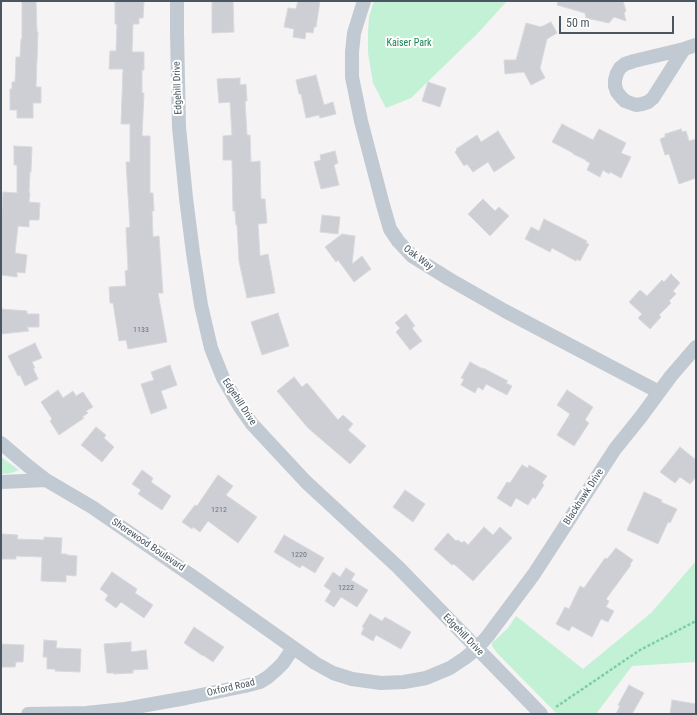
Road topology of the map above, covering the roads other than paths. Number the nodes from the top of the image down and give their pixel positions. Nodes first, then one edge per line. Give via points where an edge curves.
1 (177, 1) edge
2 (364, 1) edge
3 (690, 47) edge
4 (696, 347) edge
5 (659, 392) junction
6 (1, 443) edge
7 (46, 480) junction
8 (1, 482) edge
9 (293, 648) junction
10 (476, 649) junction
11 (28, 714) edge
12 (540, 714) edge

1 - 10 street, Edgehill Drive via 179,127 192,254 211,348 223,378 252,424 296,472 398,567
2 - 5 street, Oak Way via 354,34 352,77 384,212 398,241 412,256 449,279
3 - 3 street via 625,64 620,68 615,80 620,97 636,104 648,102
4 - 5 street, Blackhawk Drive
5 - 10 street, Blackhawk Drive via 615,449 534,574
6 - 7 street, Shorewood Boulevard
7 - 8 street
7 - 9 street, Shorewood Boulevard via 97,510
9 - 10 street via 337,674 381,683 419,680 434,675 455,665
9 - 11 street, Oxford Road via 268,677 245,686 124,709
10 - 12 street, Edgehill Drive

